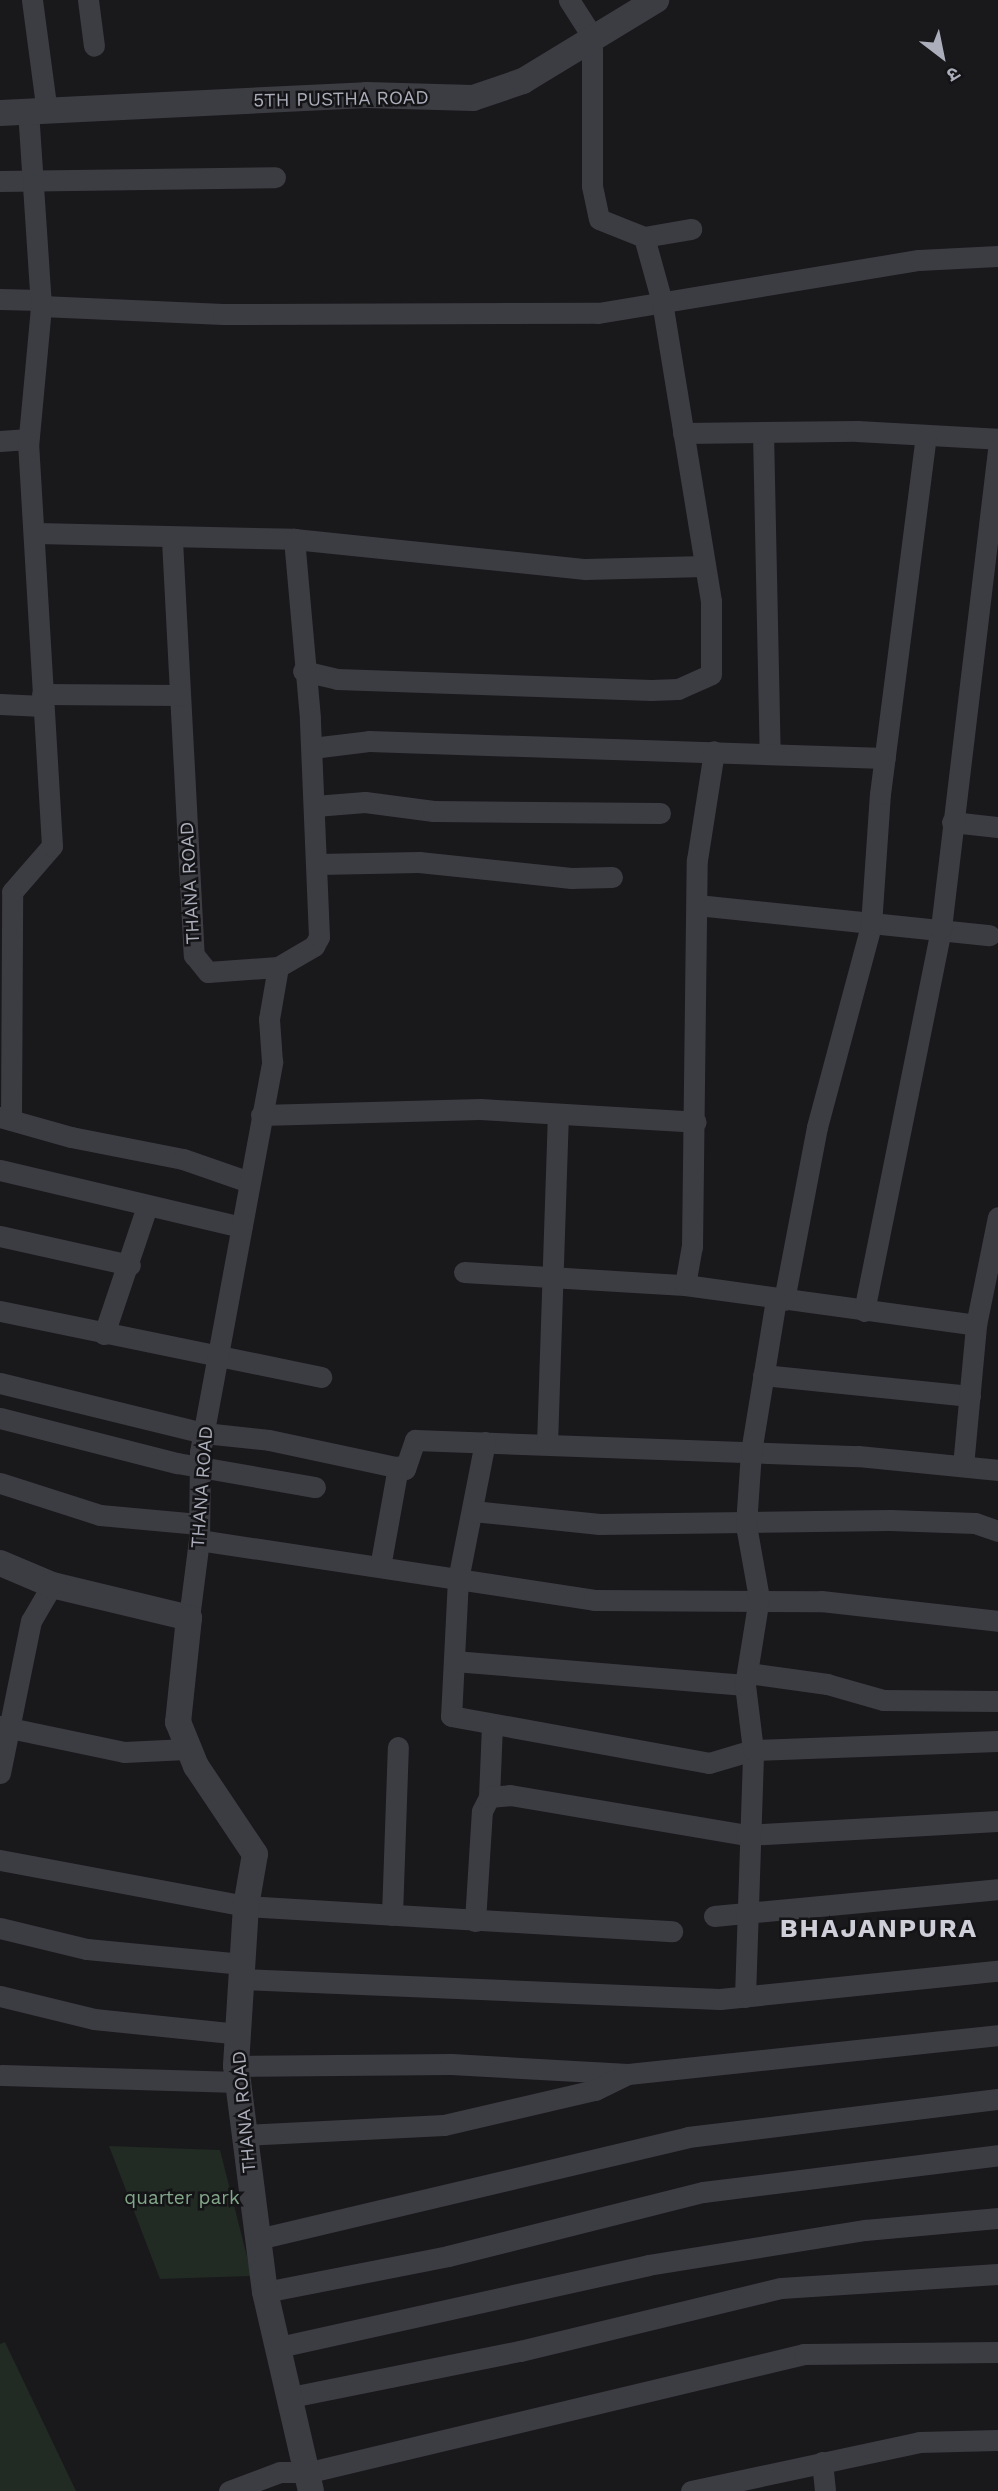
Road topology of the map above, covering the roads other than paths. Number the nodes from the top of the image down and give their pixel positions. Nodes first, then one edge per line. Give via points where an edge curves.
1 (32, 0) edge
2 (88, 0) edge
3 (569, 0) edge
4 (656, 0) edge
5 (592, 36) junction
6 (94, 46) dead end
7 (37, 112) junction
8 (0, 113) edge
9 (275, 177) dead end
10 (35, 180) junction
11 (0, 181) edge
12 (691, 229) dead end
13 (644, 237) junction
14 (998, 256) edge
15 (0, 299) edge
16 (662, 302) junction
17 (41, 303) junction
18 (763, 432) junction
19 (683, 433) junction
20 (926, 437) junction
21 (28, 439) junction
22 (998, 439) edge
23 (0, 441) edge
24 (998, 449) edge
25 (36, 533) junction
26 (294, 539) junction
27 (172, 540) junction
28 (705, 566) junction
29 (303, 671) junction
30 (180, 695) junction
31 (42, 700) junction
32 (0, 704) edge
33 (312, 748) junction
34 (714, 751) junction
35 (770, 752) junction
36 (885, 758) junction
37 (315, 806) junction
38 (660, 813) dead end
39 (952, 822) junction
40 (998, 827) edge
41 (318, 864) junction
42 (612, 877) dead end
43 (696, 905) junction
44 (7, 908) edge
45 (871, 925) junction
46 (941, 928) junction
47 (989, 935) dead end
48 (278, 967) junction
49 (261, 1115) junction
50 (558, 1117) junction
51 (5, 1118) edge
52 (695, 1122) junction
53 (0, 1170) edge
54 (246, 1181) junction
55 (147, 1206) junction
56 (998, 1217) edge
57 (241, 1227) junction
58 (0, 1236) edge
59 (130, 1265) junction
60 (464, 1272) dead end
61 (549, 1278) junction
62 (685, 1285) junction
63 (780, 1300) junction
64 (0, 1311) edge
65 (864, 1311) junction
66 (976, 1325) junction
67 (104, 1334) junction
68 (216, 1360) junction
69 (763, 1375) junction
70 (321, 1377) dead end
71 (0, 1383) edge
72 (970, 1396) junction
73 (0, 1418) edge
74 (204, 1433) junction
75 (485, 1442) junction
76 (547, 1444) junction
77 (751, 1452) junction
78 (201, 1464) junction
79 (963, 1466) junction
80 (398, 1467) junction
81 (998, 1470) edge
82 (0, 1483) edge
83 (315, 1487) dead end
84 (473, 1511) junction
85 (746, 1525) junction
86 (998, 1531) edge
87 (199, 1532) junction
88 (0, 1563) edge
89 (380, 1567) junction
90 (458, 1579) junction
91 (52, 1585) junction
92 (759, 1598) junction
93 (189, 1618) junction
94 (998, 1620) edge
95 (454, 1661) junction
96 (746, 1679) junction
97 (998, 1701) edge
98 (492, 1724) junction
99 (4, 1727) edge
100 (998, 1741) edge
101 (398, 1747) dead end
102 (187, 1749) junction
103 (753, 1750) junction
104 (0, 1773) edge
105 (489, 1797) junction
106 (998, 1821) edge
107 (746, 1835) junction
108 (0, 1860) edge
109 (998, 1889) edge
110 (246, 1906) junction
111 (748, 1913) junction
112 (392, 1915) junction
113 (714, 1916) dead end
114 (475, 1921) junction
115 (0, 1928) edge
116 (672, 1931) dead end
117 (998, 1970) edge
118 (242, 1972) junction
119 (0, 1996) edge
120 (745, 1997) junction
121 (238, 2034) junction
122 (998, 2035) edge
123 (237, 2074) junction
124 (628, 2074) junction
125 (2, 2075) dead end
126 (998, 2099) edge
127 (245, 2135) junction
128 (998, 2155) edge
129 (998, 2218) edge
130 (258, 2239) junction
131 (998, 2274) edge
132 (265, 2292) junction
133 (279, 2347) junction
134 (998, 2353) edge
135 (291, 2397) junction
136 (998, 2440) edge
137 (822, 2462) junction
138 (311, 2482) edge
139 (229, 2491) edge
140 (691, 2491) edge
141 (825, 2491) edge

1 - 7 street
2 - 6 street
3 - 5 street
4 - 5 street, 5TH PUSTHA ROAD
5 - 7 street, 5TH PUSTHA ROAD via 523,81 473,98 366,95
5 - 13 street via 592,185 599,219
7 - 8 street, 5TH PUSTHA ROAD
7 - 10 street
9 - 10 street
10 - 11 street
10 - 17 street
12 - 13 street
13 - 16 street
14 - 16 street via 919,260
15 - 17 street
16 - 17 street via 598,313 223,314
16 - 19 street
17 - 21 street
18 - 19 street
18 - 20 street
18 - 35 street
19 - 28 street
20 - 22 street
20 - 36 street
21 - 23 street
21 - 25 street
24 - 39 street
25 - 27 street
25 - 31 street
26 - 27 street
26 - 28 street via 585,569
26 - 29 street
27 - 30 street, THANA ROAD
28 - 29 street via 711,674 678,689 337,679
29 - 33 street
30 - 31 street
30 - 48 street, THANA ROAD via 194,956 208,972
31 - 32 street
31 - 44 street via 52,846 14,886
33 - 34 street via 340,741
33 - 37 street
34 - 35 street
34 - 43 street via 697,860
35 - 36 street
36 - 45 street
37 - 38 street via 365,802 433,811
37 - 41 street
39 - 40 street
39 - 46 street
41 - 42 street via 419,862 571,878
41 - 48 street via 317,943
43 - 45 street
43 - 52 street
44 - 51 street
45 - 46 street
45 - 63 street via 817,1127
46 - 47 street
46 - 65 street
48 - 49 street, THANA ROAD via 269,1019 272,1062
49 - 50 street via 480,1109
49 - 54 street, THANA ROAD
50 - 52 street
50 - 61 street
51 - 54 street via 183,1159
52 - 62 street via 692,1247
53 - 55 street
54 - 57 street, THANA ROAD
55 - 57 street
55 - 59 street
56 - 66 street
57 - 68 street, THANA ROAD
58 - 59 street
59 - 67 street
60 - 61 street
61 - 62 street
61 - 76 street
62 - 63 street
63 - 65 street
63 - 69 street
64 - 67 street
65 - 66 street
66 - 72 street
67 - 68 street
68 - 70 street
68 - 74 street, THANA ROAD
69 - 72 street
69 - 77 street
71 - 74 street
72 - 79 street
73 - 78 street
74 - 78 street, THANA ROAD
74 - 80 street via 269,1440
75 - 76 street
75 - 80 street via 415,1440 405,1469
75 - 84 street
76 - 77 street
77 - 79 street
77 - 85 street
78 - 83 street
78 - 87 street, THANA ROAD
79 - 81 street
80 - 89 street
82 - 87 street via 100,1515
84 - 85 street via 599,1524
84 - 90 street
85 - 86 street via 890,1520 975,1523
85 - 92 street
87 - 89 street
87 - 93 street, THANA ROAD
88 - 91 street
89 - 90 street
90 - 92 street via 594,1600
90 - 95 street
91 - 93 street
91 - 99 street via 31,1621
92 - 94 street
92 - 96 street
93 - 102 street, THANA ROAD via 177,1696
95 - 96 street
95 - 98 street via 451,1716
96 - 97 street via 827,1684 883,1700
96 - 103 street
98 - 103 street via 709,1763
98 - 105 street
99 - 102 street via 124,1752
99 - 104 street
100 - 103 street
101 - 112 street
102 - 110 street, THANA ROAD via 252,1842 255,1864
103 - 107 street
105 - 107 street via 510,1795
105 - 114 street via 482,1811
106 - 107 street
107 - 111 street
108 - 110 street
109 - 111 street
110 - 112 street
110 - 118 street, THANA ROAD
111 - 113 street
111 - 120 street
112 - 114 street
114 - 116 street
115 - 118 street via 87,1949
117 - 120 street
118 - 120 street via 468,1993
118 - 121 street, THANA ROAD
119 - 121 street via 94,2019
121 - 123 street, THANA ROAD
122 - 124 street
123 - 124 street via 451,2064
123 - 125 street
123 - 127 street, THANA ROAD
124 - 127 street via 595,2090 444,2125
126 - 130 street via 688,2137
127 - 130 street, THANA ROAD
128 - 132 street via 704,2192 448,2256
129 - 133 street via 865,2230 648,2264
130 - 132 street, THANA ROAD
131 - 135 street via 781,2288 520,2351
132 - 133 street, THANA ROAD
133 - 135 street, THANA ROAD
134 - 138 street via 804,2354
135 - 138 street, THANA ROAD
136 - 137 street via 919,2442
137 - 140 street
137 - 141 street
138 - 139 street via 280,2472

